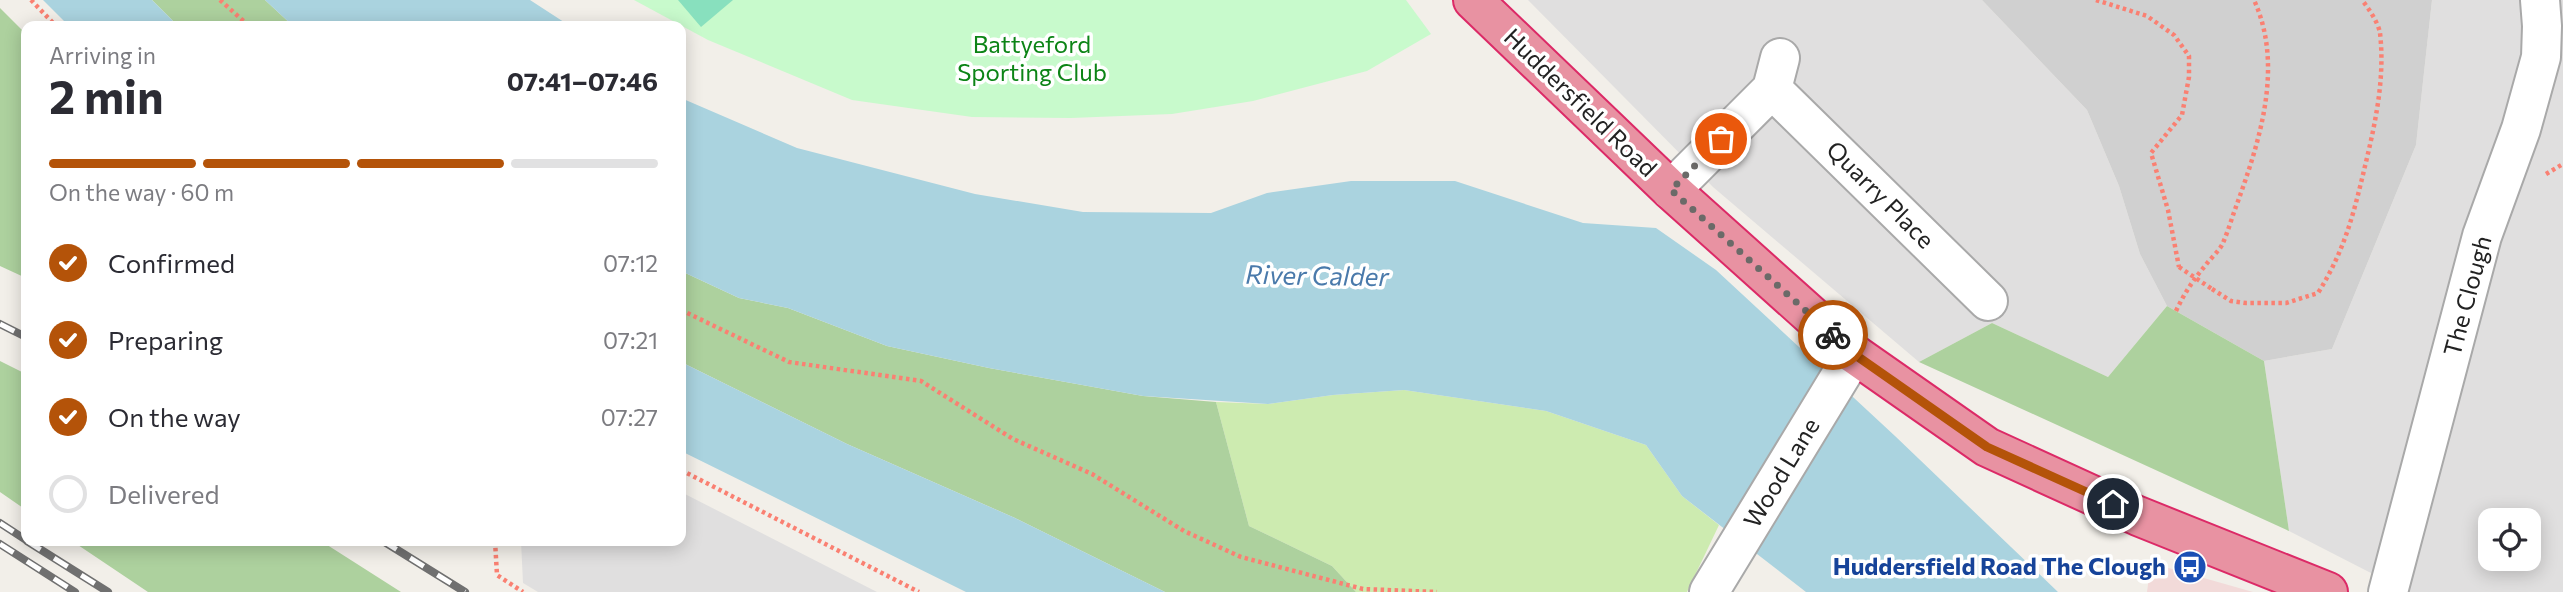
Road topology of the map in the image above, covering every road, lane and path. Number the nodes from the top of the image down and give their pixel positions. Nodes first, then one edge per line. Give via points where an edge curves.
1 (31, 0) edge
2 (220, 0) edge
3 (1473, 0) edge
4 (2096, 0) edge
5 (2254, 0) edge
6 (2362, 0) edge
7 (2540, 0) edge
8 (51, 21) edge
9 (243, 21) edge
10 (1671, 190) junction
11 (1988, 301) dead end
12 (2176, 311) dead end
13 (686, 312) edge
14 (1846, 367) junction
15 (686, 473) edge
16 (495, 546) edge
17 (523, 592) edge
18 (919, 592) edge
19 (1437, 592) edge
20 (1709, 592) edge
21 (2328, 592) edge
22 (2388, 592) edge

1 - 8 path
2 - 9 path
3 - 10 highway, Huddersfield Road
4 - 6 path, bridge via 2147,16 2174,35 2189,56 2182,115 2151,153 2179,267 2231,301 2286,303 2319,293 2336,265 2355,210 2376,126 2379,92 2379,31
5 - 12 path via 2267,44 2267,85 2254,159 2221,246 2185,291
7 - 22 street, The Clough via 2540,57 2521,129 2482,236
10 - 11 street, Quarry Place via 1776,74
10 - 14 highway, Huddersfield Road
13 - 19 path via 789,362 921,382 1013,439 1091,474 1184,531 1241,557 1363,589
14 - 20 street, Wood Lane
14 - 21 highway, Huddersfield Road via 1987,447 2138,516
15 - 18 path
16 - 17 path via 497,575

